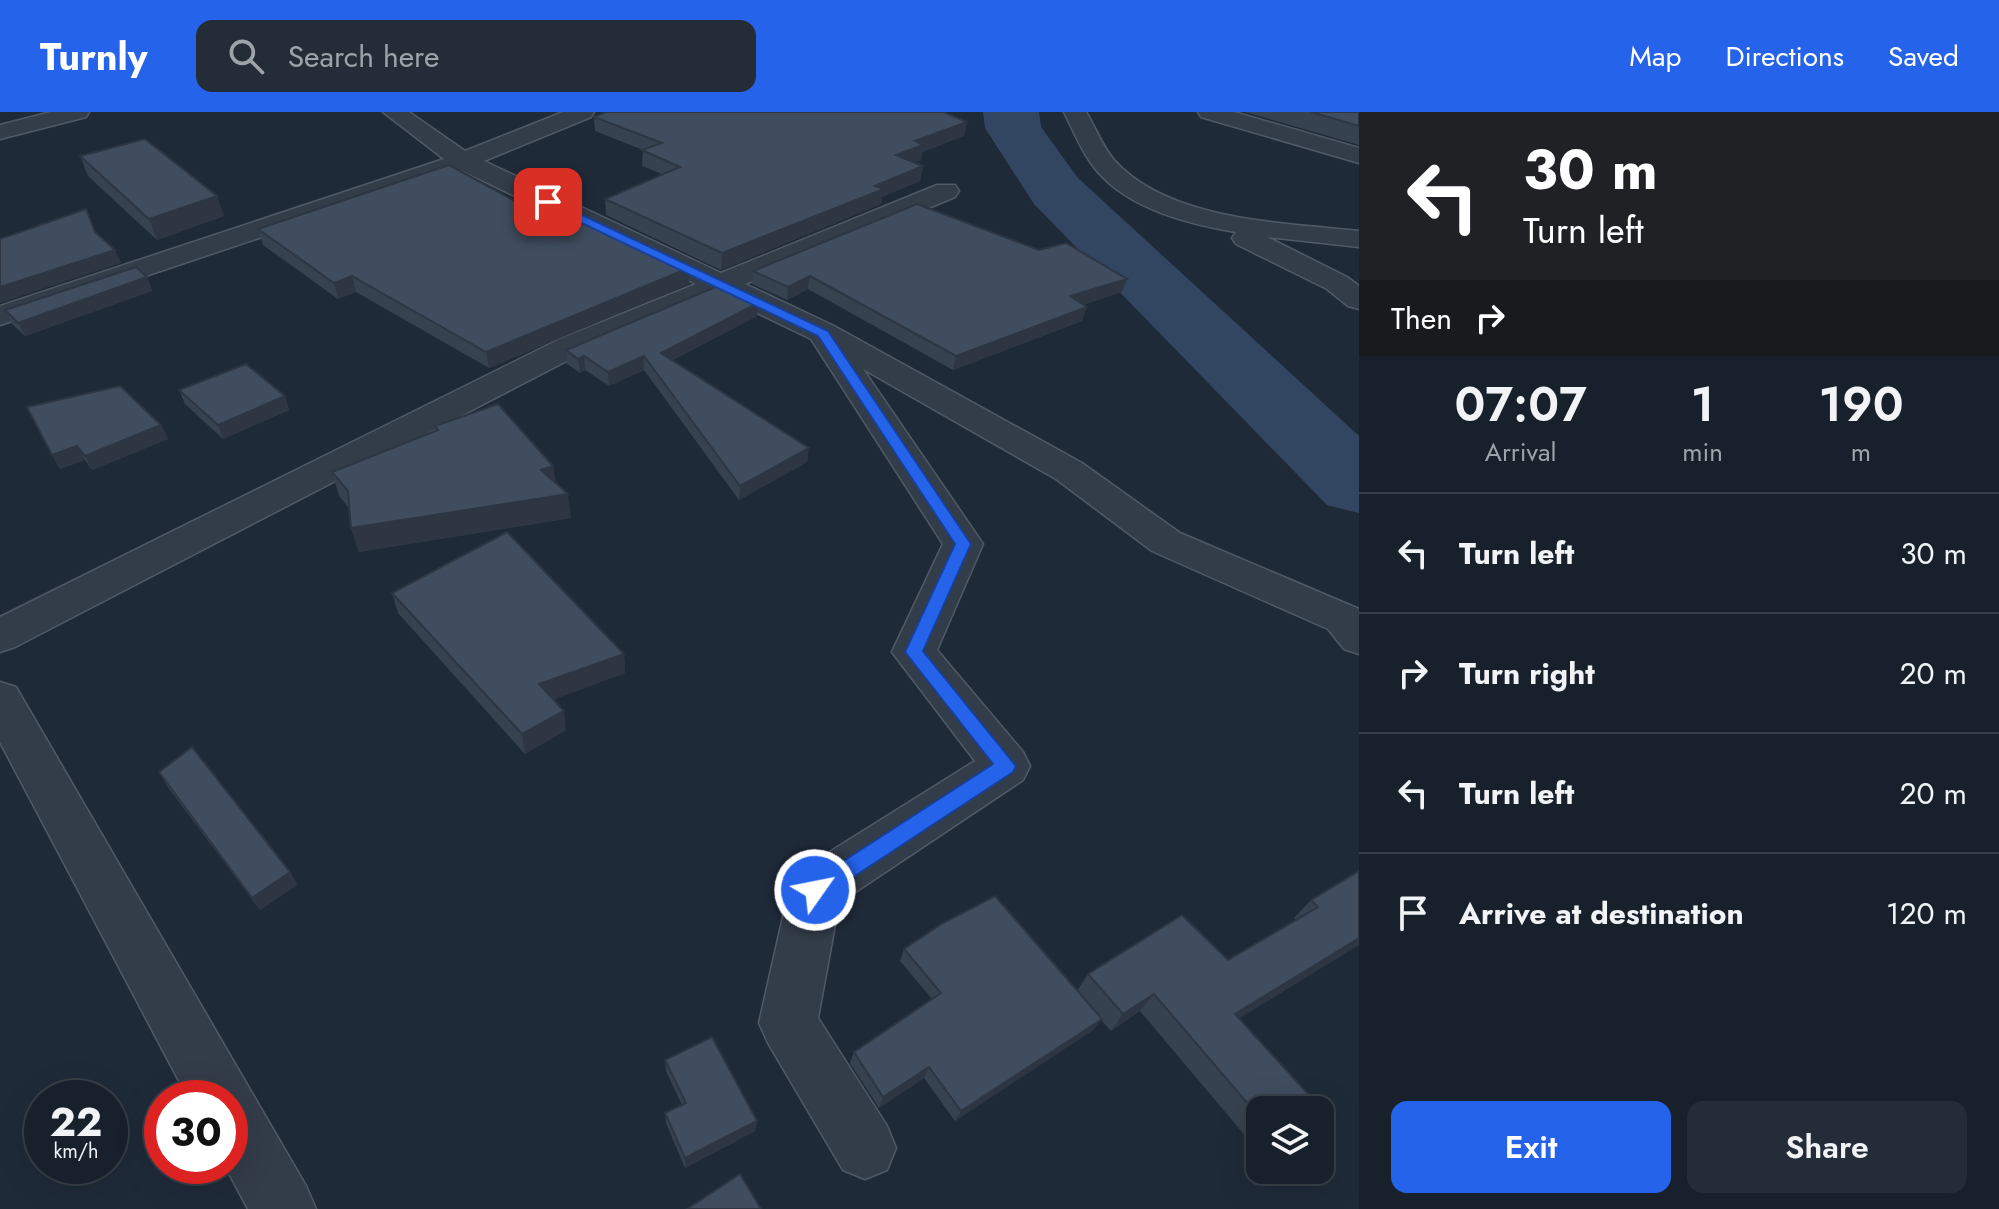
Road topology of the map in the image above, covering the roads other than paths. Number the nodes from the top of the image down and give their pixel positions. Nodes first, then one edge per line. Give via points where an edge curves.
1 (78, 112) edge
2 (394, 112) edge
3 (583, 112) edge
4 (1075, 112) edge
5 (1209, 112) edge
6 (0, 132) edge
7 (1359, 156) edge
8 (463, 161) junction
9 (946, 191) dead end
10 (1216, 223) junction
11 (1359, 239) edge
12 (718, 285) junction
13 (1359, 300) edge
14 (0, 316) edge
15 (823, 333) junction
16 (0, 636) edge
17 (1359, 638) edge
18 (0, 699) edge
19 (211, 1080) edge
20 (248, 1146) edge
21 (865, 1148) dead end
22 (283, 1209) edge

1 - 6 street
2 - 8 street
3 - 8 street
4 - 10 street via 1108,168 1138,191
5 - 7 street
8 - 12 street
8 - 14 street
9 - 12 street
10 - 11 street
10 - 13 street via 1337,283
12 - 15 street
12 - 16 street via 571,346
15 - 17 street via 1069,471 1166,542 1343,618
15 - 21 street via 963,544 914,652 1006,766 815,890 788,1023
18 - 19 street
20 - 22 street

